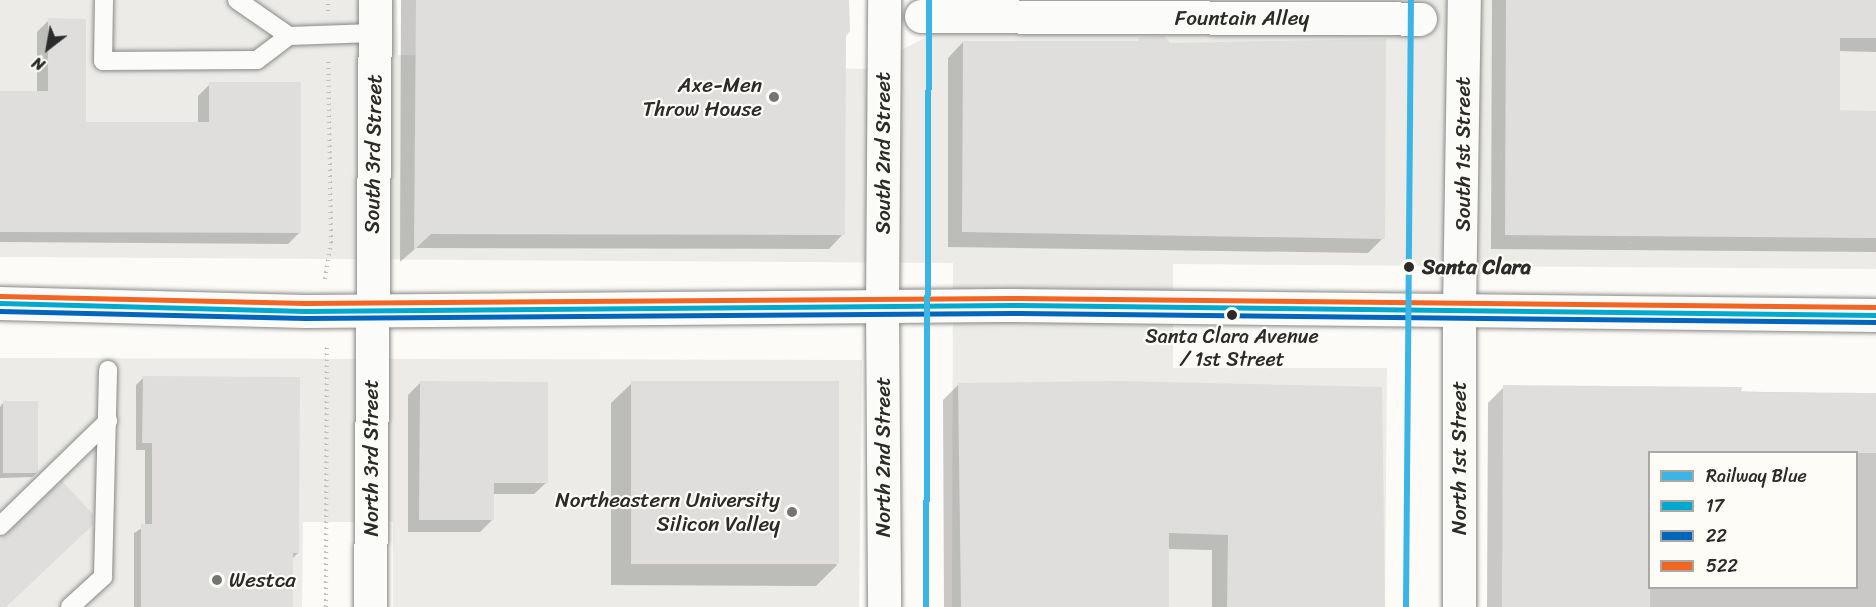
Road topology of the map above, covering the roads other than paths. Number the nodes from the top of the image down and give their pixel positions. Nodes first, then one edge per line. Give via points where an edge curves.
1 (104, 0) edge
2 (237, 0) edge
3 (375, 0) edge
4 (884, 0) edge
5 (1464, 0) edge
6 (921, 16) dead end
7 (1420, 19) dead end
8 (375, 33) junction
9 (289, 36) junction
10 (0, 303) edge
11 (882, 307) junction
12 (371, 309) junction
13 (1459, 309) junction
14 (1876, 315) edge
15 (108, 370) dead end
16 (108, 421) junction
17 (3, 517) edge
18 (70, 607) edge
19 (370, 607) edge
20 (884, 607) edge
21 (1459, 607) edge

1 - 9 lane via 103,61 257,60
2 - 9 lane
3 - 8 main road, South 3rd Street
4 - 11 main road, South 2nd Street
5 - 13 main road, South 1st Street
6 - 7 main road, Fountain Alley
8 - 9 lane
8 - 12 main road, South 3rd Street
10 - 12 main road via 305,311
11 - 12 main road
11 - 13 main road
11 - 20 main road, North 2nd Street
12 - 19 main road, North 3rd Street
13 - 14 main road
13 - 21 main road, North 1st Street
15 - 16 lane
16 - 17 lane
16 - 18 lane via 103,577

